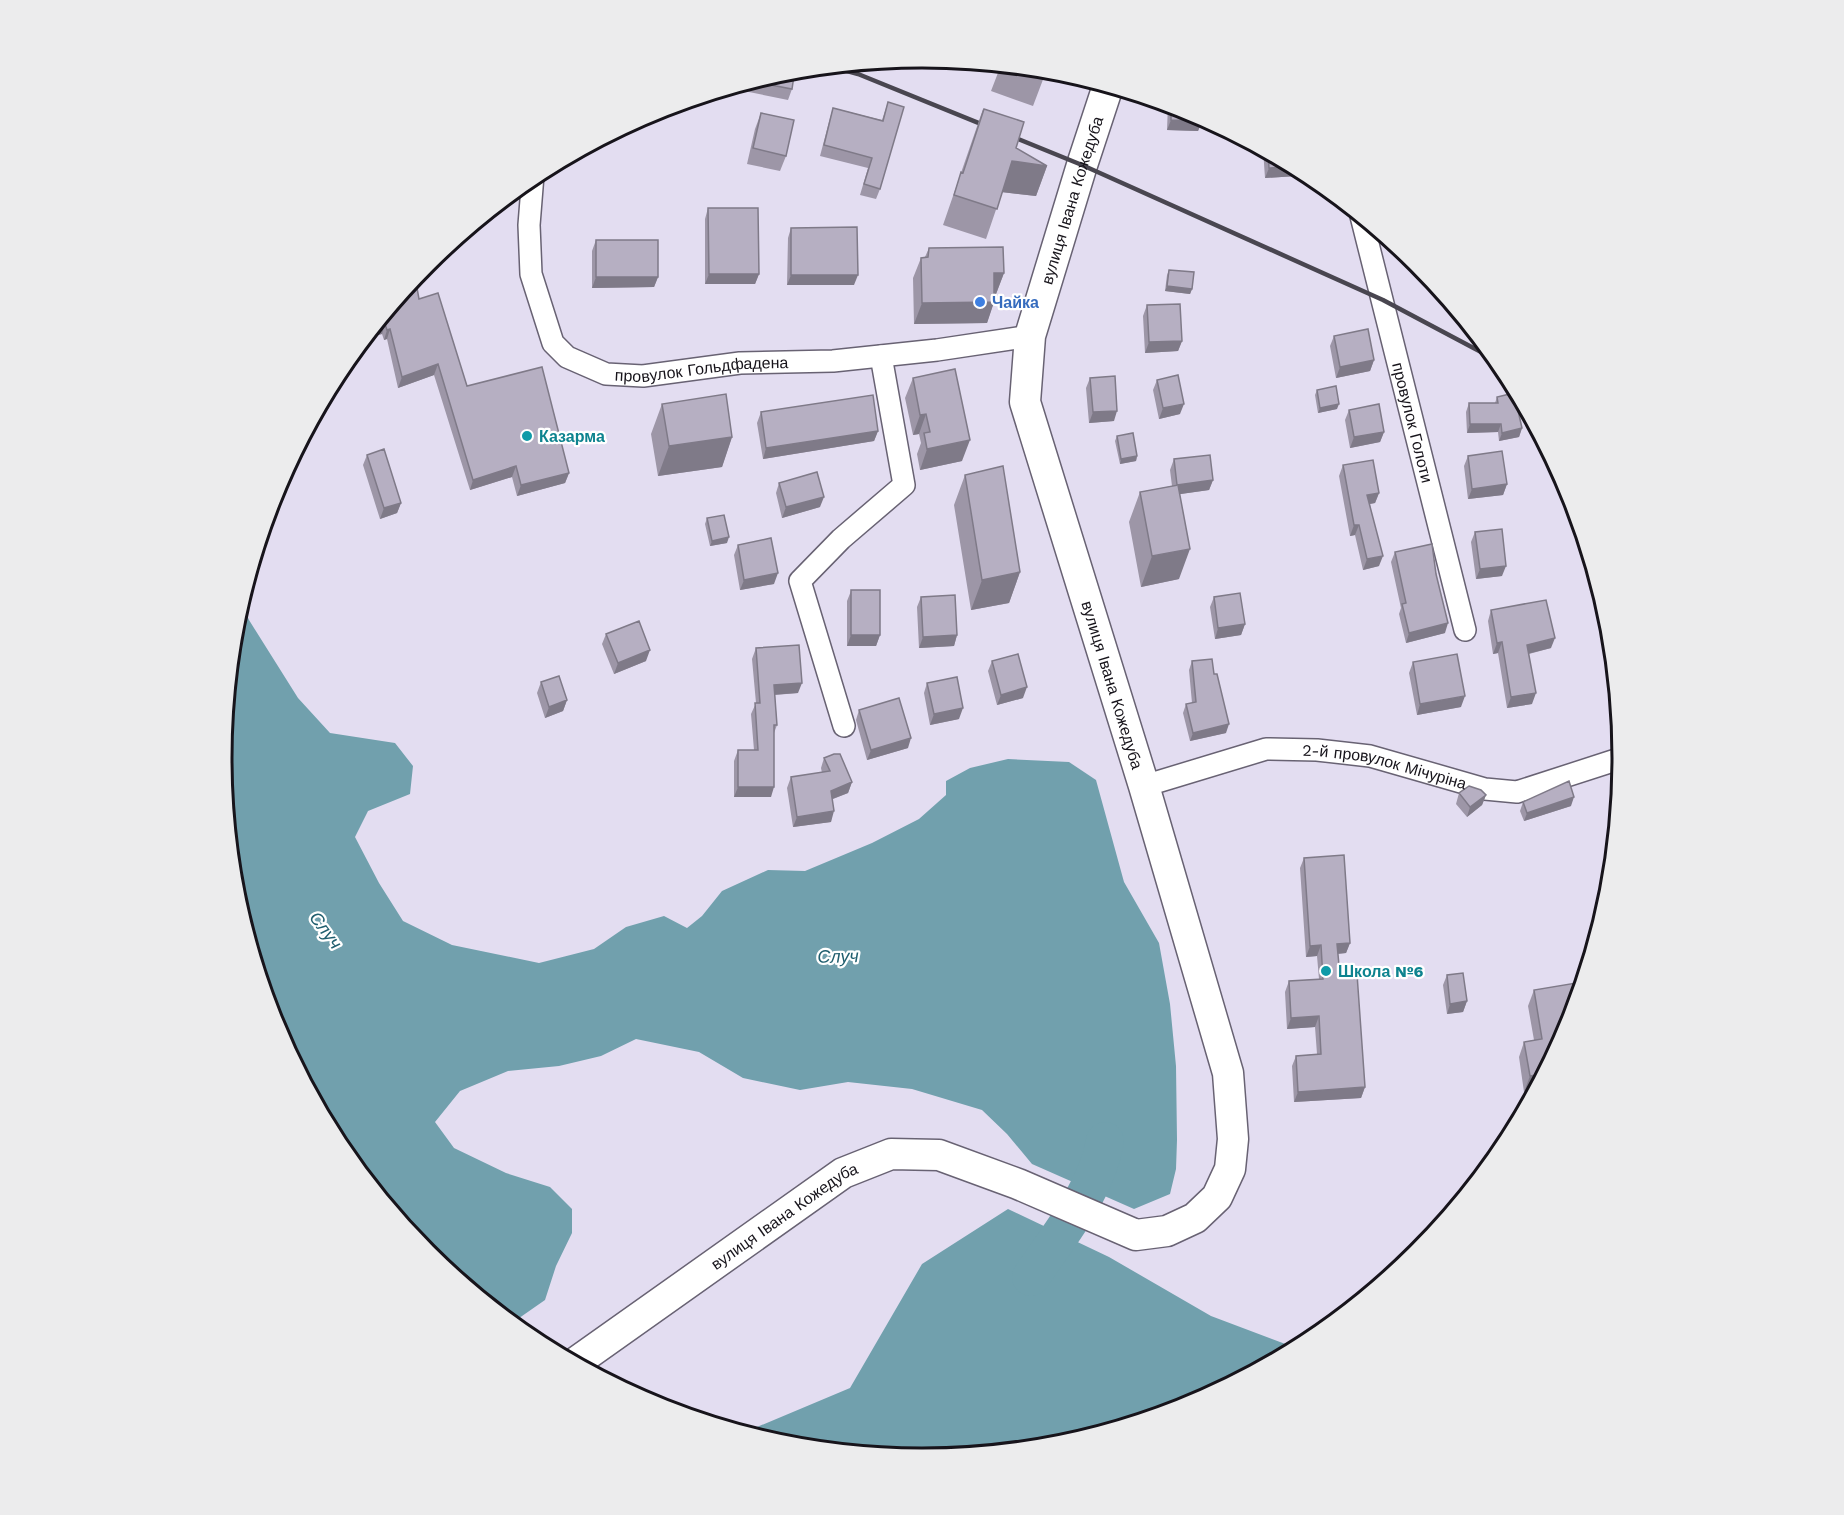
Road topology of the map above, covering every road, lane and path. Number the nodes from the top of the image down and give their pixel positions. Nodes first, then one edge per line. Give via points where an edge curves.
1 (1106, 93) edge
2 (532, 189) edge
3 (1364, 228) edge
4 (1030, 336) junction
5 (881, 356) junction
6 (1466, 630) dead end
7 (844, 726) dead end
8 (1612, 761) edge
9 (1144, 786) junction
10 (582, 1358) edge

1 - 4 main road, вулиця Івана Кожедуба
2 - 5 street, провулок Гольдфадена via 528,225 531,274 553,343 567,357 606,374 643,376 740,363
3 - 6 street, провулок Голоти
4 - 5 street, провулок Гольдфадена
4 - 9 main road, вулиця Івана Кожедуба via 1025,402
5 - 7 street via 904,485 841,539 801,581
8 - 9 street, 2-й провулок Мічуріна via 1517,792 1485,789 1370,756 1266,749
9 - 10 main road, вулиця Івана Кожедуба via 1228,1073 1233,1139 1230,1169 1217,1197 1195,1218 1167,1232 1136,1234 939,1155 891,1154 843,1173

